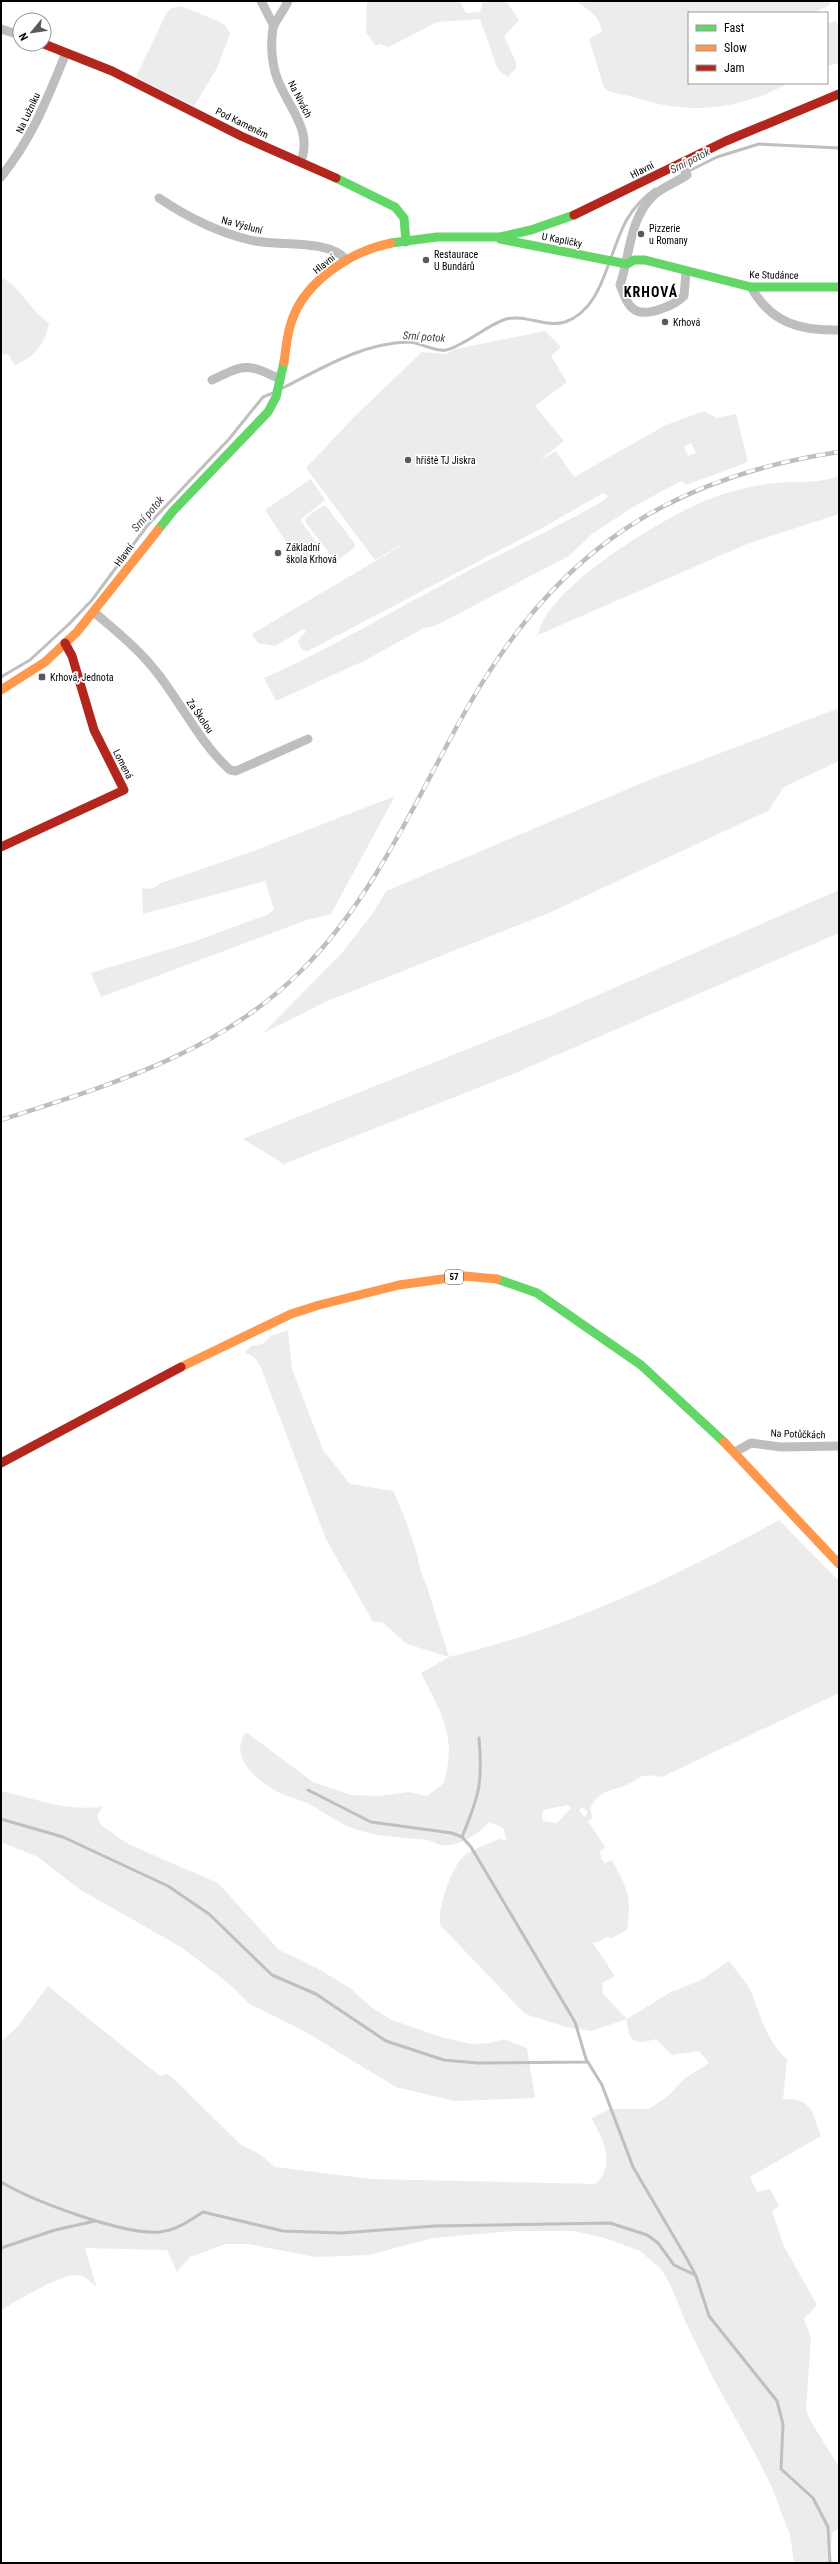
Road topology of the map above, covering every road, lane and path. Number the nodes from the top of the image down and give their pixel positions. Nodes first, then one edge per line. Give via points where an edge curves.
1 (261, 1) edge
2 (288, 1) edge
3 (274, 26) junction
4 (1, 29) edge
5 (12, 32) edge
6 (52, 47) edge
7 (66, 52) junction
8 (839, 94) edge
9 (301, 162) junction
10 (684, 169) junction
11 (1, 177) edge
12 (159, 198) dead end
13 (493, 238) junction
14 (406, 242) junction
15 (347, 260) junction
16 (627, 264) junction
17 (686, 272) junction
18 (752, 287) junction
19 (839, 287) edge
20 (839, 330) edge
21 (212, 380) dead end
22 (280, 381) junction
23 (94, 612) junction
24 (65, 644) junction
25 (1, 690) edge
26 (308, 739) dead end
27 (1, 846) edge
28 (839, 1446) edge
29 (735, 1452) junction
30 (1, 1463) edge
31 (839, 1564) edge

1 - 3 street
2 - 3 street
3 - 9 street, Na Nivách via 274,64 280,85 305,135 305,151
4 - 5 street
6 - 7 street, Pod Kameněm
7 - 9 street, Pod Kameněm via 112,71 241,136
7 - 11 street, Na Lužníku via 35,127 23,150
8 - 10 street, Hlavní via 735,136
9 - 14 street, Pod Kameněm via 398,209 404,218
10 - 13 street, Hlavní via 575,216
10 - 16 street via 641,209
12 - 15 street, Na Výsluní via 183,214 218,231 251,240 335,250
13 - 14 street, Hlavní via 447,236
13 - 16 street, U Kapličky
14 - 15 street, Hlavní via 367,250
15 - 22 street, Hlavní via 316,285 296,306 289,325
16 - 17 street, U Kapličky via 634,260 645,260
16 - 17 street via 620,285 629,305 637,311 647,312 679,300 684,296
17 - 18 street, Ke Studánce
18 - 19 street, Ke Studánce
18 - 20 street via 768,312 782,320 795,326
21 - 22 street via 238,368 250,366
22 - 23 street, Hlavní via 275,399 263,417 161,525
23 - 24 street, Hlavní
23 - 26 street, Za Školou via 140,652 159,675 197,733 230,770 236,771
24 - 25 street, Hlavní via 37,667
24 - 27 street, Lomená via 72,656 94,730 124,790
28 - 29 street, Na Potůčkách via 781,1447 751,1443
29 - 30 street, 57 via 655,1376 568,1312 537,1293 512,1282 489,1277 464,1276 399,1285 291,1314 207,1353
29 - 31 street, 57

